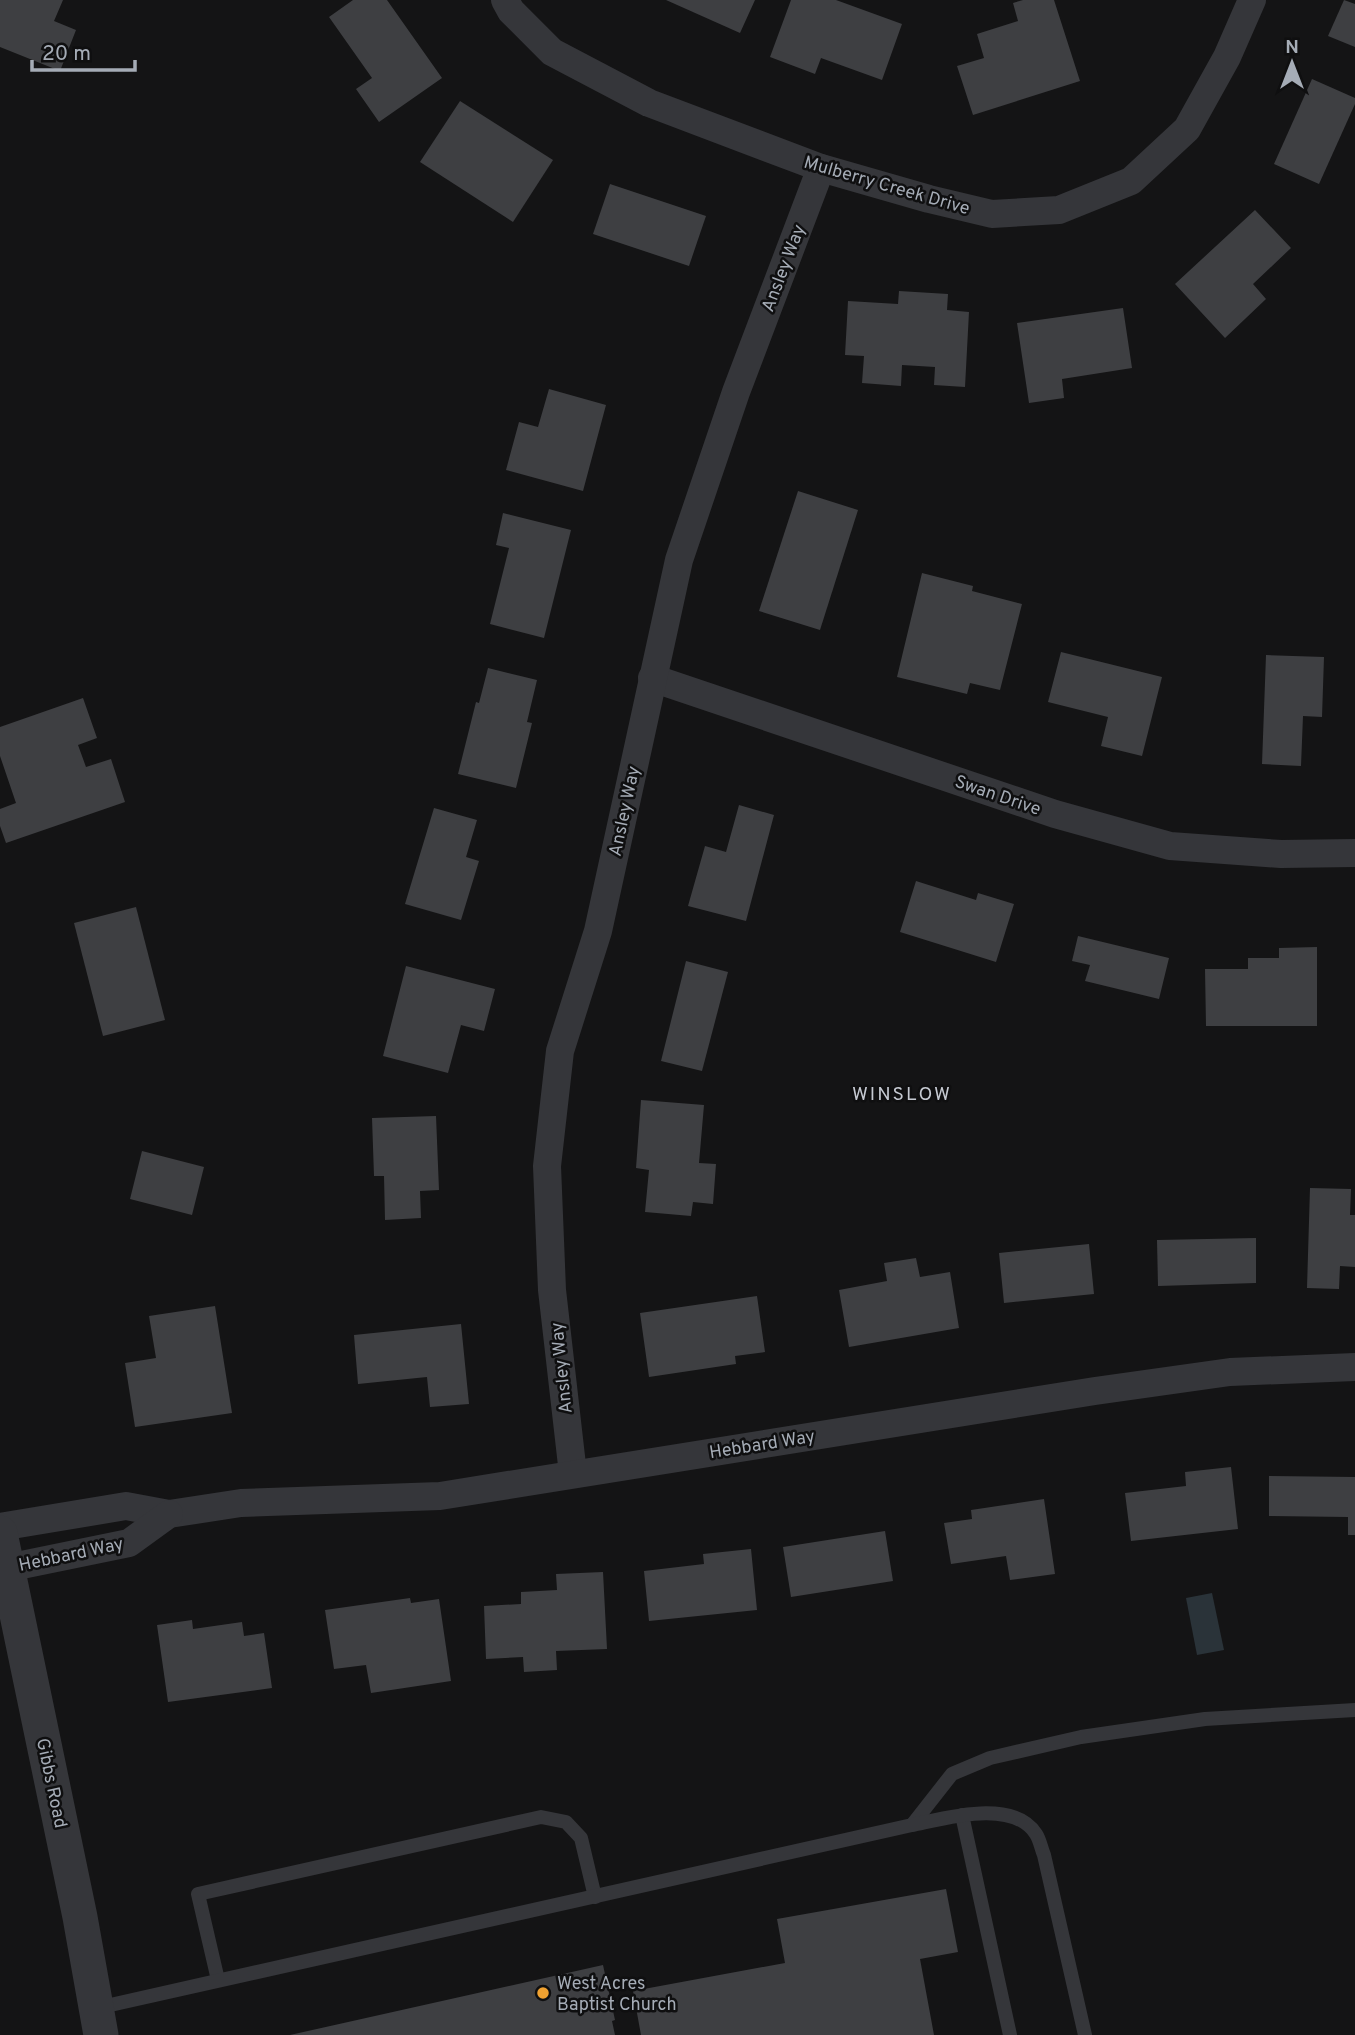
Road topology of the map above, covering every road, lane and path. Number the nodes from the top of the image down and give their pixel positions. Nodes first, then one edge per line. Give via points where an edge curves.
1 (505, 0) edge
2 (1252, 0) edge
3 (821, 168) junction
4 (652, 678) junction
5 (1355, 853) edge
6 (1355, 1367) edge
7 (573, 1474) junction
8 (169, 1514) junction
9 (2, 1544) edge
10 (1355, 1710) edge
11 (961, 1815) junction
12 (912, 1825) junction
13 (595, 1897) junction
14 (218, 1980) junction
15 (98, 2022) edge
16 (1010, 2035) edge
17 (1085, 2035) edge

1 - 3 street, Mulberry Creek Drive via 552,52 649,103
2 - 3 street, Mulberry Creek Drive via 1187,130 1131,181 1059,210 992,214
3 - 4 street, Ansley Way via 736,392 684,547
4 - 5 street, Swan Drive via 1055,814 1170,846 1281,854
4 - 7 street, Ansley Way via 598,931 560,1051 547,1166 552,1290
6 - 7 street, Hebbard Way via 1230,1372
7 - 8 street, Hebbard Way via 440,1496 241,1503
8 - 9 street, Hebbard Way via 126,1506
8 - 9 street, Hebbard Way via 129,1543
9 - 15 street, Gibbs Road
10 - 12 lane via 1205,1719 1081,1737 990,1758 952,1774
11 - 12 lane
11 - 16 lane
11 - 17 lane via 996,1813 1018,1818 1035,1833
12 - 13 lane
13 - 14 lane
13 - 14 lane via 581,1838 566,1822 541,1817 198,1894
14 - 15 lane

